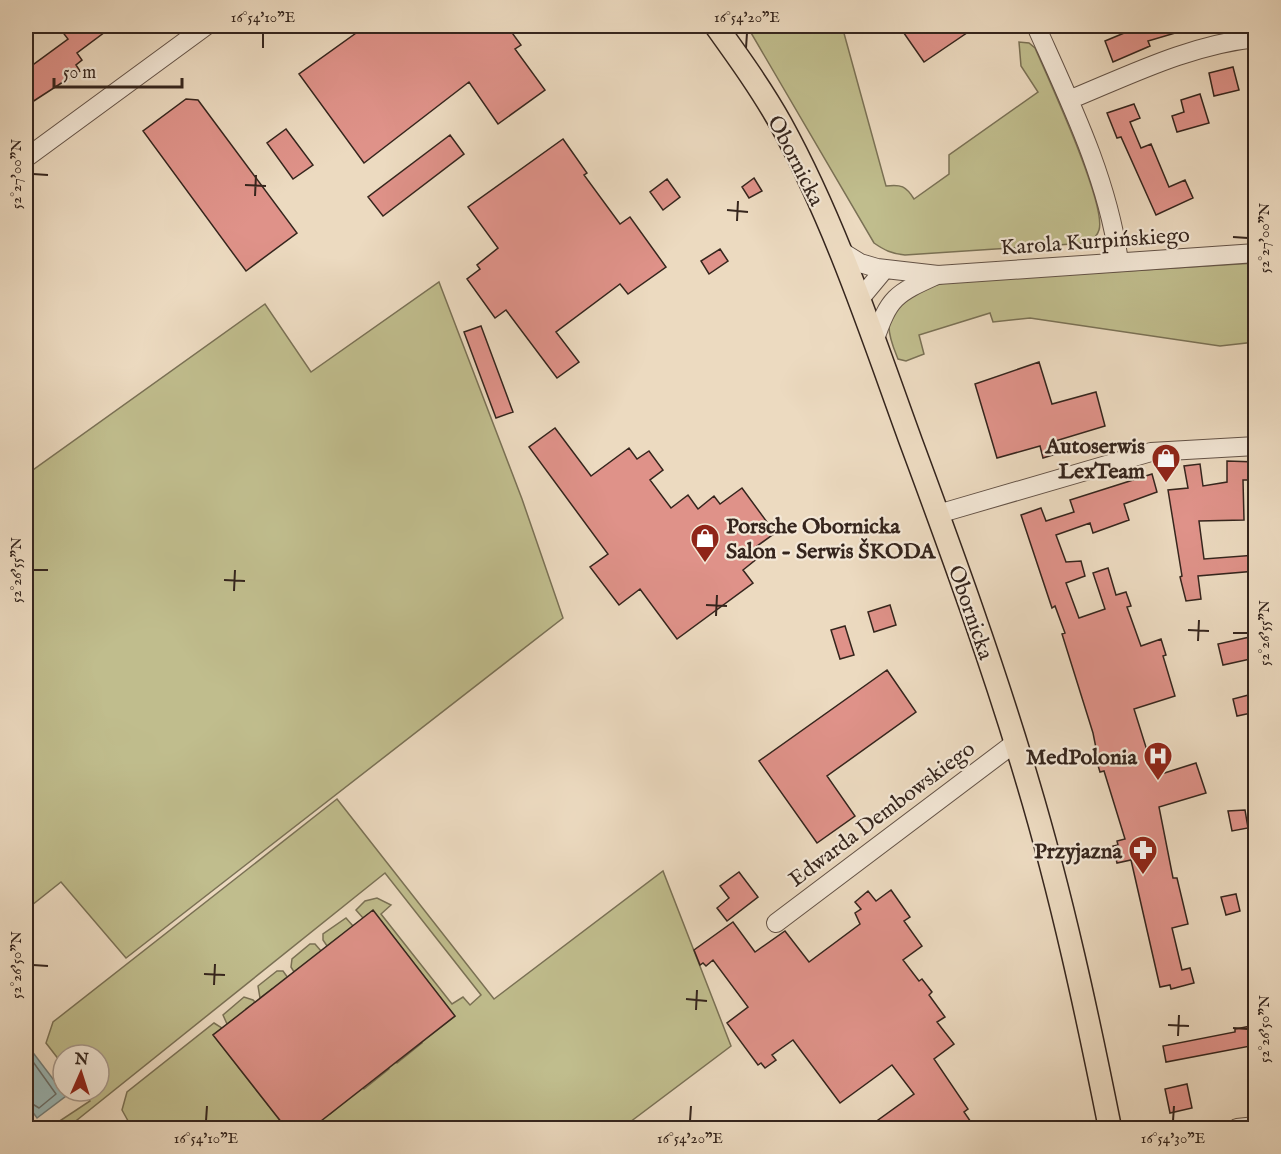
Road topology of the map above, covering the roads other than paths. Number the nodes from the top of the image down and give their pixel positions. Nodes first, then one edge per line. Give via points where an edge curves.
1 (206, 26) edge
2 (716, 26) edge
3 (1036, 26) edge
4 (1256, 38) edge
5 (1069, 100) junction
6 (26, 158) edge
7 (839, 250) junction
8 (1256, 253) edge
9 (1119, 262) junction
10 (884, 270) junction
11 (938, 275) junction
12 (897, 295) junction
13 (859, 300) junction
14 (874, 342) junction
15 (1256, 446) edge
16 (938, 514) junction
17 (1016, 742) junction
18 (776, 923) dead end
19 (1256, 1126) edge
20 (1110, 1128) edge
21 (1237, 1128) edge

1 - 6 street
2 - 7 main road, Obornicka via 781,124
3 - 5 street
4 - 5 street via 1182,53
5 - 9 street via 1110,209
7 - 10 street, Karola Kurpińskiego via 860,263
7 - 13 main road, Obornicka
8 - 9 street, Karola Kurpińskiego
9 - 11 street, Karola Kurpińskiego
10 - 11 street, Karola Kurpińskiego
10 - 13 street
11 - 12 street, Karola Kurpińskiego
12 - 13 street, Karola Kurpińskiego
12 - 14 street via 886,310
13 - 14 main road, Obornicka
14 - 16 main road, Obornicka
15 - 16 street via 1152,452
16 - 17 main road, Obornicka
17 - 18 street, Edwarda Dembowskiego
17 - 20 main road, Obornicka via 1067,929
19 - 21 street

